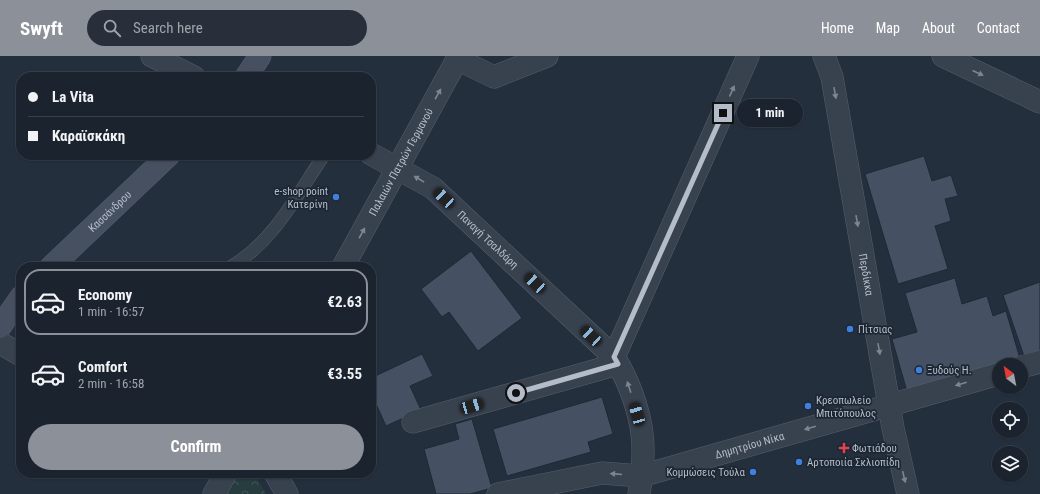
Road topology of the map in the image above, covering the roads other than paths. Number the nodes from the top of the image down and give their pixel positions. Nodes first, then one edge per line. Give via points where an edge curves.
1 (152, 56) edge
2 (260, 56) edge
3 (547, 56) edge
4 (748, 56) edge
5 (824, 56) edge
6 (942, 56) edge
7 (458, 58) edge
8 (184, 72) edge
9 (249, 72) edge
10 (1040, 102) edge
11 (376, 157) edge
12 (164, 160) edge
13 (321, 160) edge
14 (398, 168) junction
15 (56, 262) edge
16 (239, 262) edge
17 (346, 262) edge
18 (16, 304) edge
19 (0, 327) edge
20 (0, 343) edge
21 (16, 352) edge
22 (616, 361) junction
23 (1040, 362) edge
24 (1028, 365) edge
25 (992, 376) edge
26 (889, 405) junction
27 (413, 422) dead end
28 (223, 478) edge
29 (278, 478) edge
30 (640, 485) edge
31 (214, 494) edge
32 (286, 494) edge
33 (498, 494) edge
34 (908, 494) edge

1 - 8 street
2 - 9 main road
3 - 7 street via 494,77
22 -> 4 street
5 -> 26 street, Περδίκκα via 832,77
6 -> 10 street
14 -> 7 street, Παλαιών Πατρών Γερμανού
11 - 14 street, Παναγή Τσαλδάρη
12 - 15 main road, Κασσάνδρου
13 - 16 lane via 268,237
17 -> 14 street, Παλαιών Πατρών Γερμανού
22 -> 14 street, Παναγή Τσαλδάρη via 433,188
18 - 19 main road
20 - 21 street
22 - 27 street
30 -> 22 street, Παναγή Τσαλδάρη via 643,454 641,429 628,383
23 - 24 street
25 -> 26 street, Δημητρίου Νίκα
26 -> 30 street, Δημητρίου Νίκα
26 -> 34 street, Περδίκκα
28 - 31 street
29 - 32 street
30 -> 33 street, Δημητρίου Νίκα via 602,473

